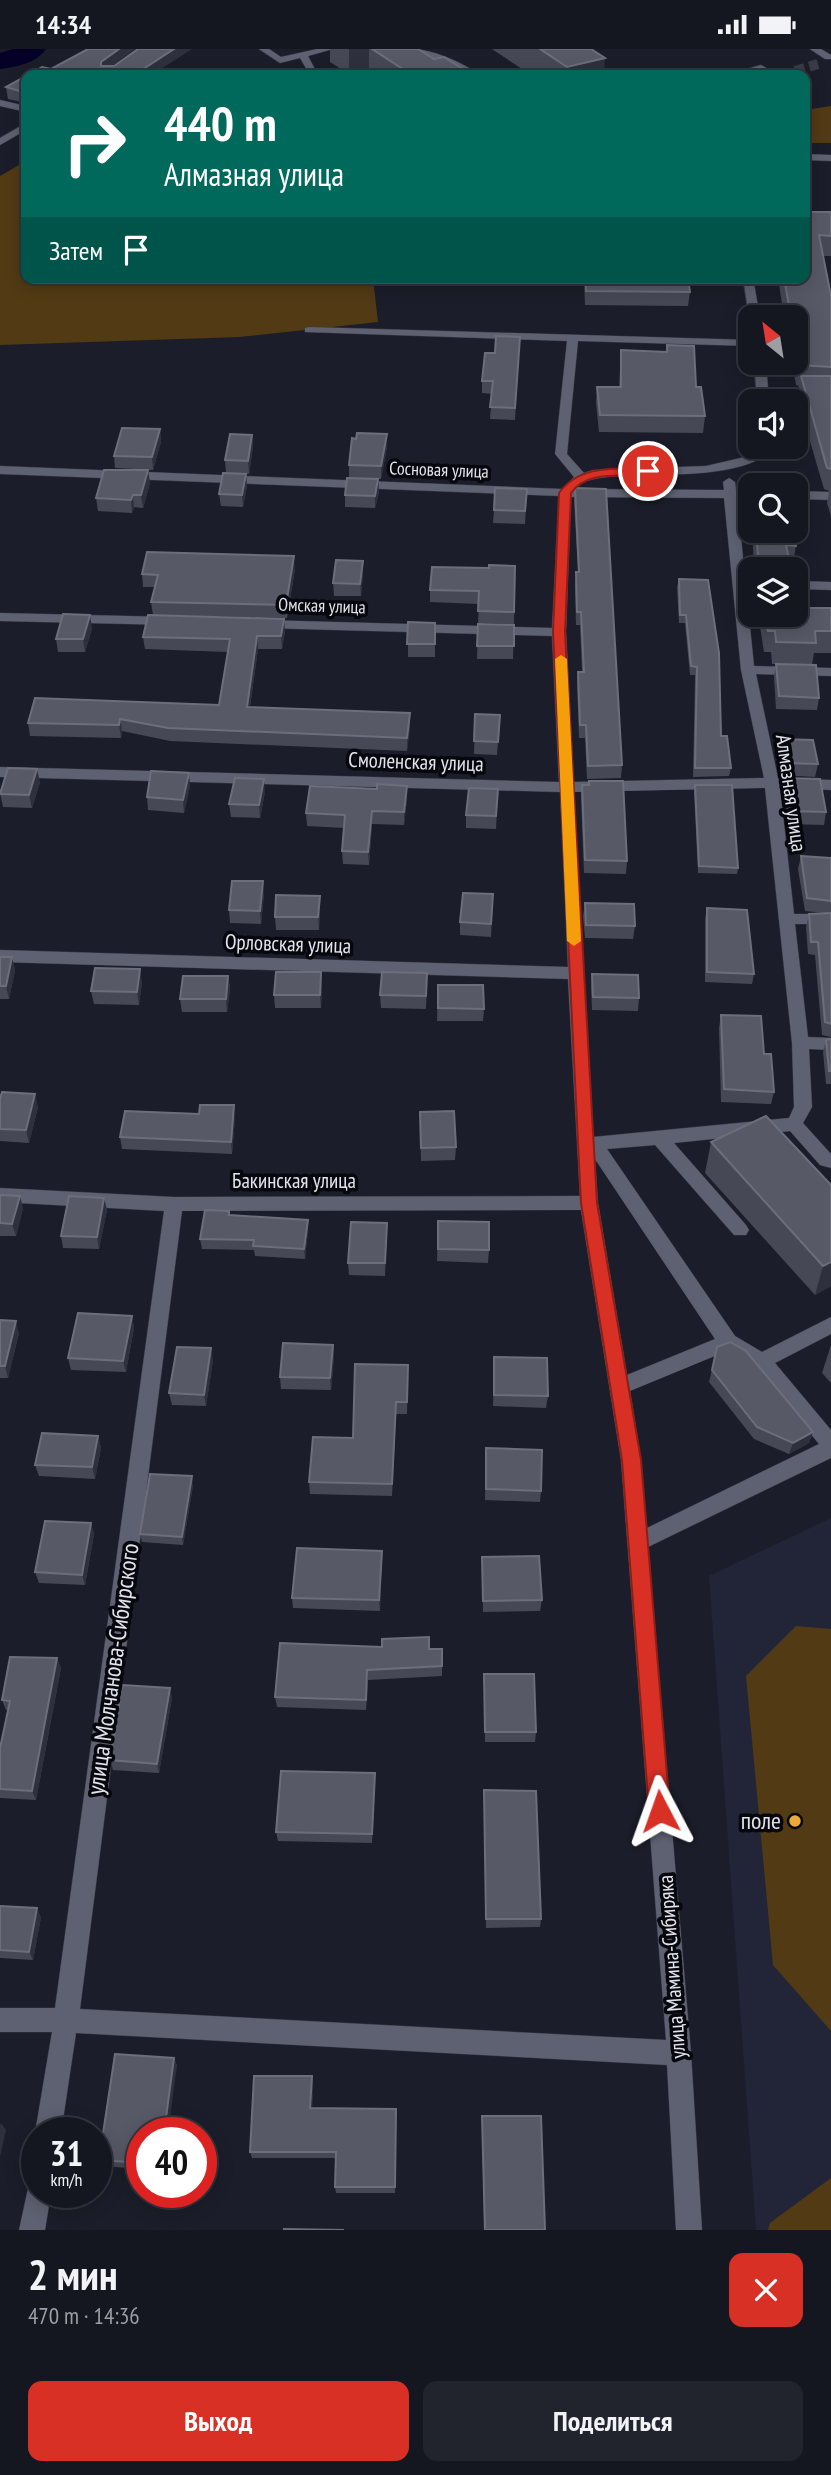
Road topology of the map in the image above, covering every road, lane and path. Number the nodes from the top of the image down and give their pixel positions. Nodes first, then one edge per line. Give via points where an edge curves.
1 (263, 49) edge
2 (329, 49) edge
3 (415, 49) edge
4 (814, 49) tunnel mouth
5 (304, 57) junction
6 (436, 57) junction
7 (830, 57) edge
8 (421, 62) junction
9 (818, 64) tunnel mouth
10 (311, 70) edge
11 (390, 70) edge
12 (436, 70) edge
13 (464, 70) edge
14 (0, 103) edge
15 (21, 108) edge
16 (21, 129) edge
17 (0, 142) edge
18 (810, 157) edge
19 (831, 158) edge
20 (749, 284) edge
21 (753, 305) edge
22 (309, 330) dead end
23 (573, 337) junction
24 (738, 343) edge
25 (831, 391) edge
26 (808, 393) edge
27 (754, 459) edge
28 (730, 468) junction
29 (0, 470) edge
30 (580, 478) junction
31 (565, 493) junction
32 (729, 494) junction
33 (738, 494) edge
34 (808, 495) edge
35 (831, 496) edge
36 (740, 557) edge
37 (808, 585) edge
38 (831, 586) edge
39 (0, 617) edge
40 (192, 622) edge
41 (247, 623) edge
42 (746, 627) edge
43 (559, 632) junction
44 (748, 670) junction
45 (831, 672) edge
46 (0, 772) edge
47 (772, 783) junction
48 (831, 785) edge
49 (567, 787) junction
50 (786, 919) junction
51 (831, 919) edge
52 (0, 956) edge
53 (575, 973) junction
54 (800, 1044) junction
55 (831, 1044) edge
56 (794, 1124) junction
57 (659, 1138) junction
58 (589, 1145) junction
59 (831, 1161) edge
60 (0, 1195) edge
61 (589, 1203) junction
62 (174, 1204) junction
63 (740, 1230) dead end
64 (831, 1325) edge
65 (728, 1342) junction
66 (762, 1361) junction
67 (620, 1387) junction
68 (831, 1446) edge
69 (638, 1542) junction
70 (0, 2020) edge
71 (66, 2021) junction
72 (679, 2053) junction
73 (51, 2117) edge
74 (36, 2208) edge
75 (32, 2230) edge
76 (689, 2230) edge

1 - 5 street via 281,60
2 - 5 street
3 - 6 street
4 - 7 street
5 - 10 street
6 - 8 street
6 - 13 street
7 - 9 street
8 - 11 street
8 - 12 street
14 - 15 street
16 - 17 street
18 - 19 street
20 - 21 street
22 - 23 street
23 - 24 street
23 - 30 street via 561,454
25 - 26 street
27 - 28 street
28 - 30 street
28 - 32 street, Алмазная улица
29 - 31 street, Сосновая улица
30 - 31 street
31 - 32 street, Сосновая улица
31 - 43 street, улица Мамина-Сибиряка
32 - 33 street, Сосновая улица
32 - 36 street, Алмазная улица
34 - 35 street
37 - 38 street
39 - 40 street
41 - 43 street, Омская улица
42 - 44 street, Алмазная улица
43 - 49 street, улица Мамина-Сибиряка
44 - 45 street
44 - 47 street, Алмазная улица
46 - 49 street, Смоленская улица
47 - 48 street, Смоленская улица
47 - 49 street, Смоленская улица
47 - 50 street, Алмазная улица
49 - 53 street, улица Мамина-Сибиряка
50 - 51 street
50 - 54 street, Алмазная улица
52 - 53 street, Орловская улица
53 - 58 street, улица Мамина-Сибиряка
54 - 55 street
54 - 56 street, Алмазная улица via 803,1107
56 - 57 street
56 - 59 street
57 - 58 street
57 - 63 street
58 - 61 street, улица Мамина-Сибиряка
58 - 65 street
60 - 62 street, Бакинская улица
61 - 62 street, Бакинская улица
61 - 67 street, улица Мамина-Сибиряка
62 - 71 street, улица Молчанова-Сибирского
64 - 66 street
65 - 66 street
65 - 67 street
66 - 68 street
67 - 69 street, улица Мамина-Сибиряка
68 - 69 street
69 - 72 street, улица Мамина-Сибиряка
70 - 71 street
71 - 72 street
71 - 73 street, улица Молчанова-Сибирского
72 - 76 street, улица Мамина-Сибиряка
74 - 75 street

